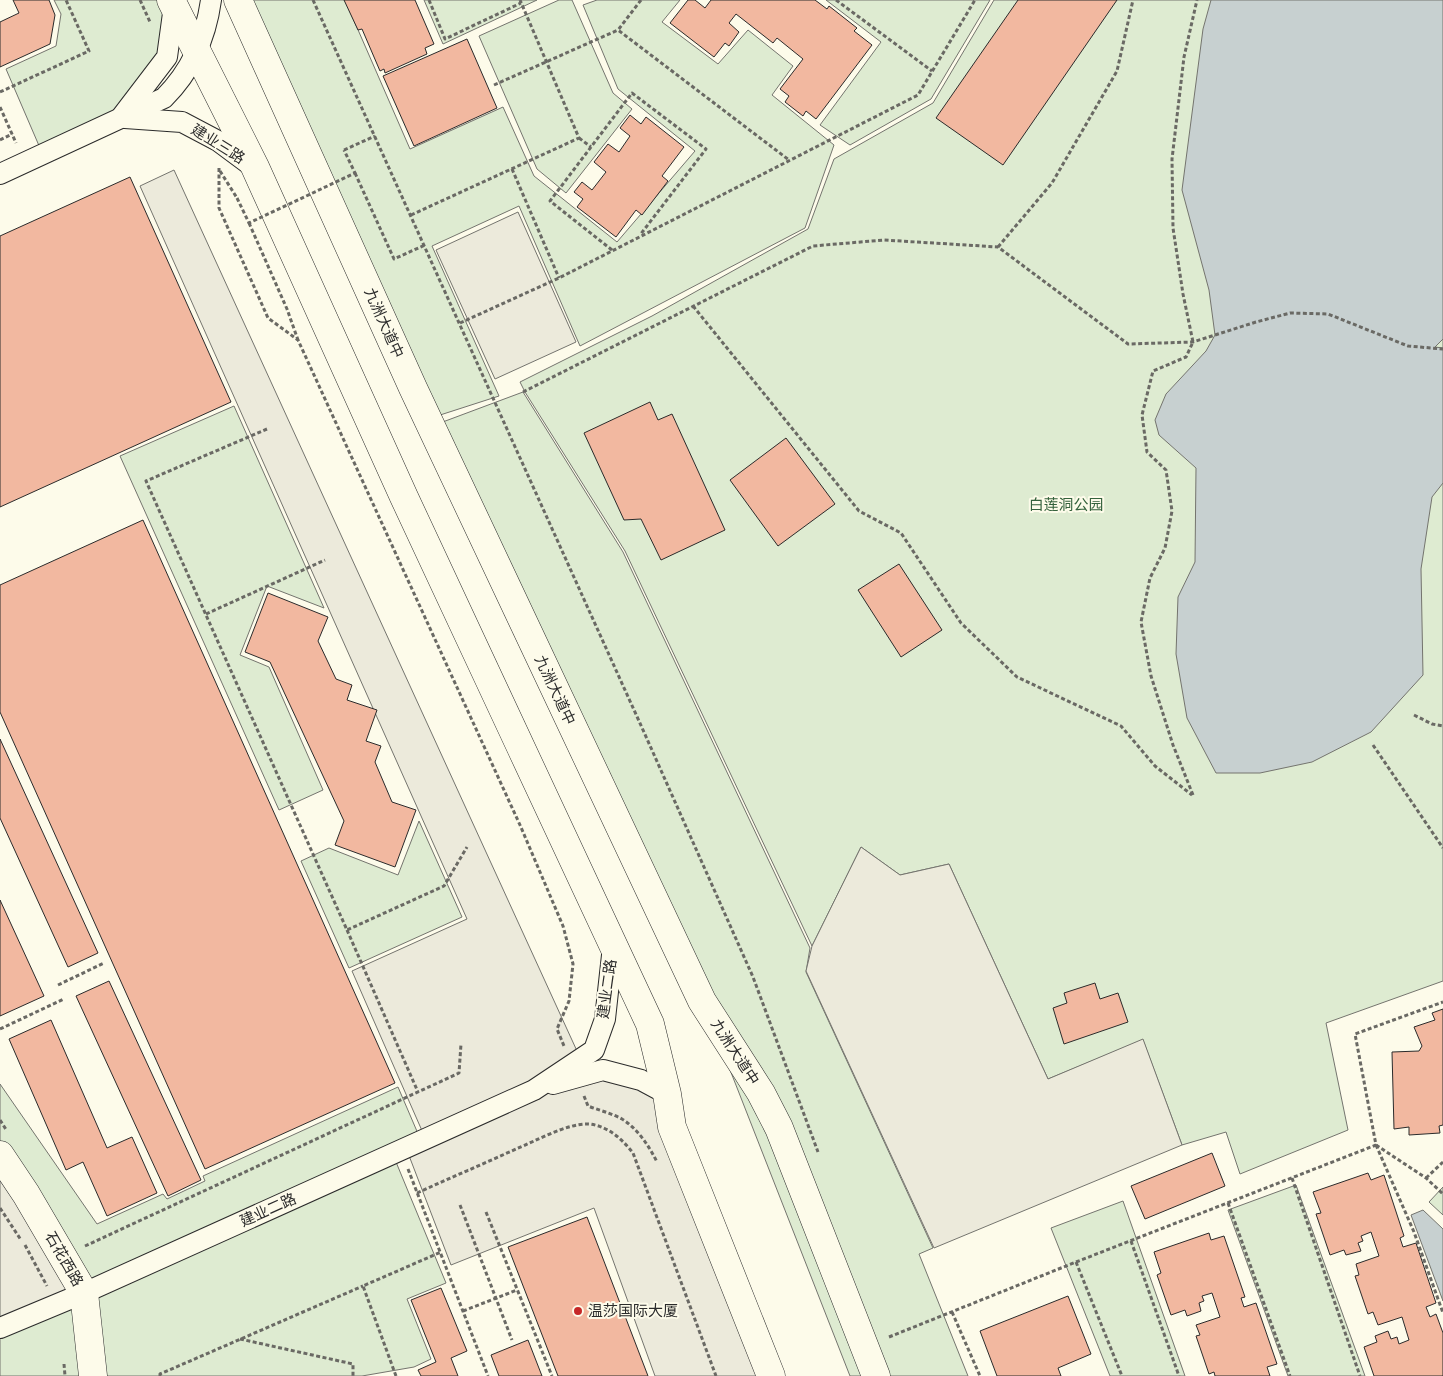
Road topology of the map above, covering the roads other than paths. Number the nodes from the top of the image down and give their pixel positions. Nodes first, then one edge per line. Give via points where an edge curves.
1 (211, 0) edge
2 (238, 0) edge
3 (172, 3) edge
4 (196, 52) junction
5 (121, 118) junction
6 (255, 167) junction
7 (0, 174) edge
8 (613, 946) junction
9 (574, 1071) junction
10 (667, 1094) junction
11 (0, 1155) edge
12 (84, 1293) junction
13 (0, 1328) edge
14 (93, 1376) edge
15 (771, 1376) edge
16 (876, 1376) edge

1 - 4 street
2 - 16 main road, 九洲大道中 via 413,388 702,1001 761,1093 779,1128
3 - 4 main road
3 - 5 street, 建业三路 via 167,57
4 - 5 street via 179,83 164,98
4 - 6 main road
5 - 6 street, 建业三路 via 182,122 218,141
5 - 7 street, 建业三路
6 - 8 main road
8 - 9 street, 建业二路 via 605,1019 594,1050
8 - 10 main road via 650,1024
9 - 10 street, 建业二路 via 603,1070 641,1080
9 - 12 street, 建业二路
10 - 15 main road via 672,1127
11 - 12 main road, 石花西路
12 - 13 street, 建业二路
12 - 14 main road, 石花西路

